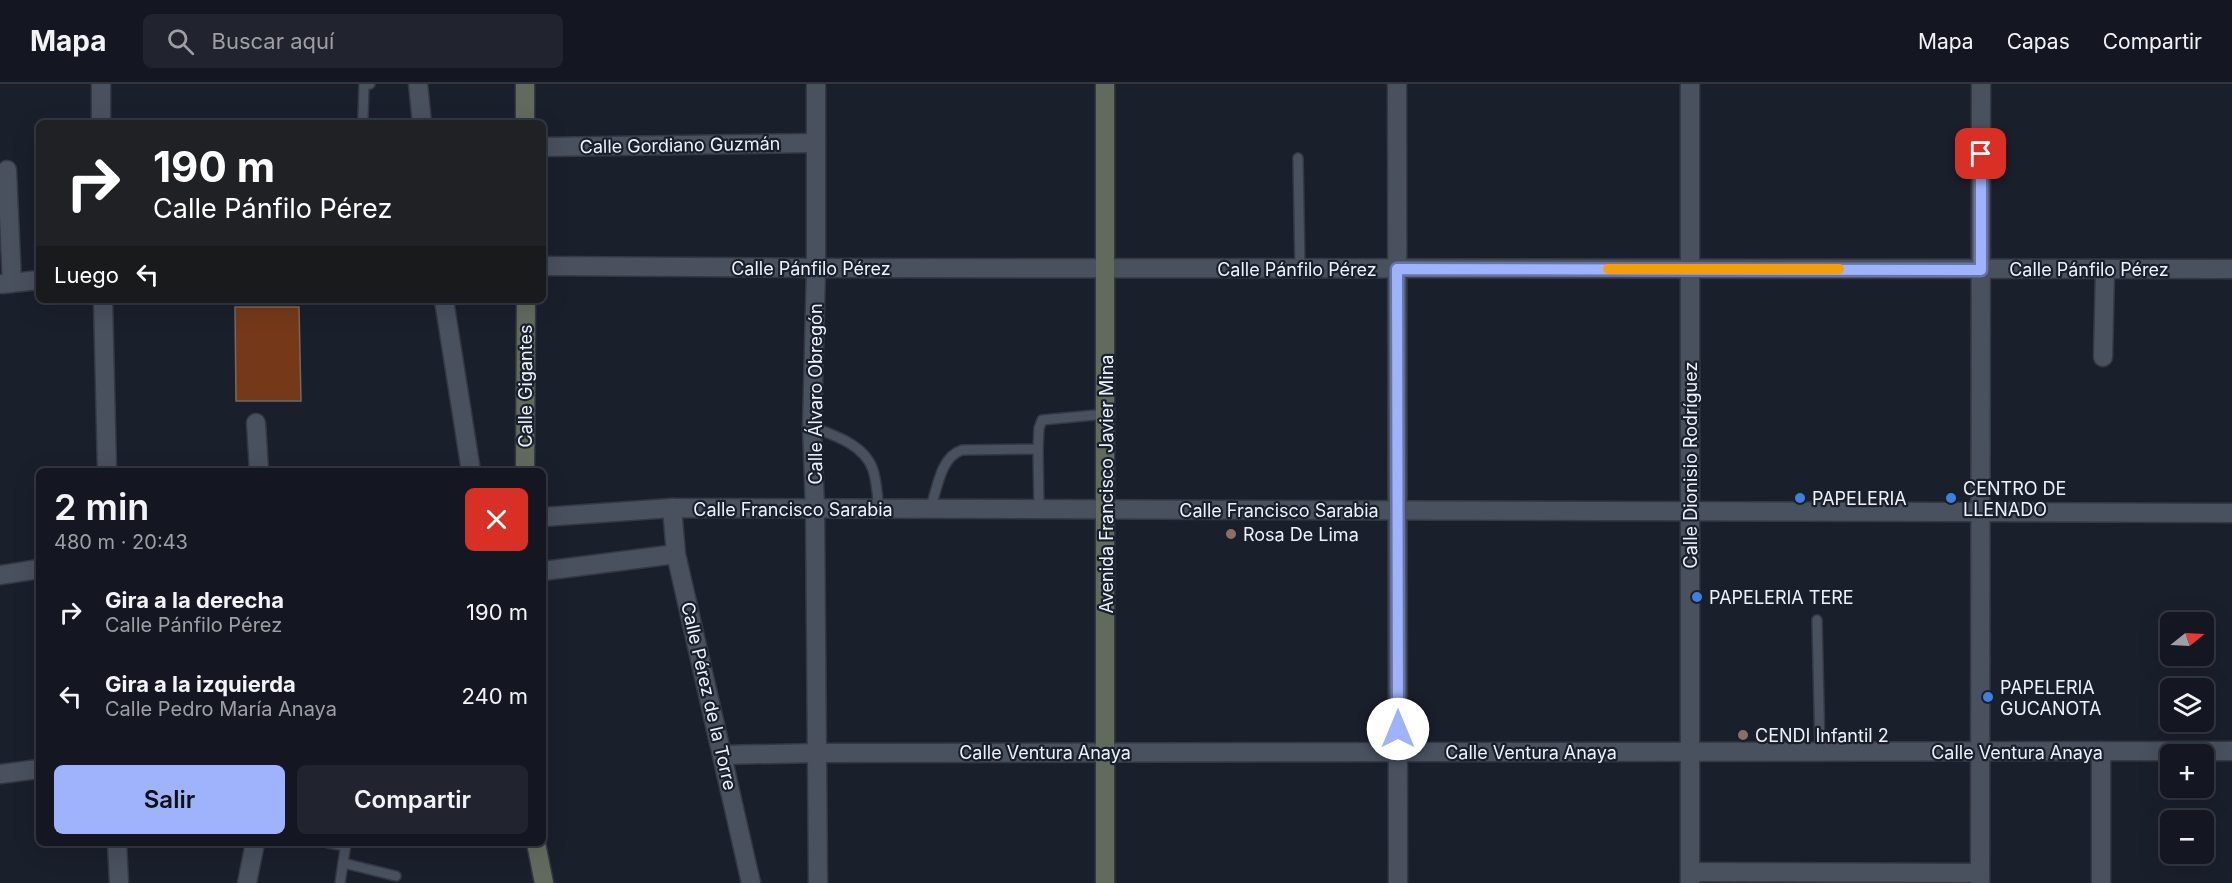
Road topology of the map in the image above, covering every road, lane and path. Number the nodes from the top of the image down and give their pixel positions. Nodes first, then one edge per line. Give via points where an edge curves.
1 (101, 84) edge
2 (370, 84) edge
3 (418, 84) edge
4 (525, 84) edge
5 (816, 84) edge
6 (1105, 84) edge
7 (1397, 84) edge
8 (1690, 84) edge
9 (1981, 84) edge
10 (363, 117) dead end
11 (101, 120) edge
12 (422, 120) edge
13 (525, 120) edge
14 (816, 143) junction
15 (546, 147) edge
16 (1298, 158) dead end
17 (7, 170) dead end
18 (546, 266) edge
19 (816, 268) junction
20 (1106, 269) junction
21 (1300, 269) junction
22 (1397, 269) junction
23 (1690, 269) junction
24 (2105, 269) junction
25 (2232, 269) edge
26 (1981, 270) junction
27 (36, 280) edge
28 (6, 283) edge
29 (103, 303) edge
30 (444, 303) edge
31 (526, 303) edge
32 (2103, 357) dead end
33 (1106, 414) junction
34 (256, 423) dead end
35 (812, 427) junction
36 (1038, 449) junction
37 (107, 468) edge
38 (259, 468) edge
39 (471, 468) edge
40 (525, 468) edge
41 (672, 508) junction
42 (879, 508) junction
43 (815, 509) junction
44 (1039, 509) junction
45 (930, 510) junction
46 (1106, 510) junction
47 (1398, 510) junction
48 (1690, 511) junction
49 (1981, 512) junction
50 (2232, 513) edge
51 (546, 517) edge
52 (676, 554) junction
53 (36, 569) edge
54 (546, 571) edge
55 (0, 575) edge
56 (1817, 620) dead end
57 (1107, 752) junction
58 (1398, 752) junction
59 (1690, 752) junction
60 (1820, 752) junction
61 (1980, 752) junction
62 (2101, 752) junction
63 (2232, 752) edge
64 (818, 753) junction
65 (722, 756) junction
66 (36, 769) edge
67 (0, 774) edge
68 (118, 846) edge
69 (254, 846) edge
70 (346, 846) edge
71 (537, 846) edge
72 (343, 863) junction
73 (396, 876) dead end
74 (1690, 878) edge
75 (1980, 878) edge
76 (119, 883) edge
77 (247, 883) edge
78 (340, 883) edge
79 (544, 883) edge
80 (751, 883) edge
81 (818, 883) edge
82 (1105, 883) edge
83 (1398, 883) edge
84 (2101, 883) edge

1 - 11 street
2 - 10 lane via 364,85
3 - 12 street
4 - 13 main road
5 - 14 street, Calle Álvaro Obregón
6 - 20 main road, Avenida Francisco Javier Mina
7 - 22 street
8 - 23 street, Calle Dionisio Rodríguez
9 - 26 street
14 - 15 street, Calle Gordiano Guzmán
14 - 19 street, Calle Álvaro Obregón
16 - 21 lane
17 - 28 street
18 - 19 street, Calle Pánfilo Pérez
19 - 20 street, Calle Pánfilo Pérez
19 - 35 street, Calle Álvaro Obregón
20 - 21 street, Calle Pánfilo Pérez
20 - 33 main road, Avenida Francisco Javier Mina
21 - 22 street, Calle Pánfilo Pérez
22 - 23 street, Calle Pánfilo Pérez
22 - 47 street
23 - 26 street, Calle Pánfilo Pérez
23 - 48 street, Calle Dionisio Rodríguez
24 - 25 street, Calle Pánfilo Pérez
24 - 26 street, Calle Pánfilo Pérez
24 - 32 street
26 - 49 street
27 - 28 street
29 - 37 street
30 - 39 street
31 - 40 main road, Calle Gigantes
33 - 36 lane via 1041,420
33 - 46 main road, Avenida Francisco Javier Mina
34 - 38 street
35 - 42 lane via 841,438 863,454 872,468
35 - 43 street, Calle Álvaro Obregón
36 - 44 lane
36 - 45 lane via 956,452 946,463
41 - 43 street, Calle Francisco Sarabia
41 - 51 street, Calle Francisco Sarabia
41 - 52 street, Calle Pérez de la Torre
42 - 43 street, Calle Francisco Sarabia
42 - 45 street, Calle Francisco Sarabia
43 - 64 street, Calle Álvaro Obregón
44 - 45 street, Calle Francisco Sarabia
44 - 46 street, Calle Francisco Sarabia
46 - 47 street, Calle Francisco Sarabia
46 - 57 main road, Avenida Francisco Javier Mina
47 - 48 street, Calle Francisco Sarabia
47 - 58 street
48 - 49 street, Calle Francisco Sarabia
48 - 59 street, Calle Dionisio Rodríguez
49 - 50 street, Calle Francisco Sarabia
49 - 61 street
52 - 54 street
52 - 65 street, Calle Pérez de la Torre
53 - 55 street
56 - 60 lane
57 - 58 street, Calle Ventura Anaya
57 - 64 street, Calle Ventura Anaya
57 - 82 main road, Avenida Francisco Javier Mina
58 - 59 street, Calle Ventura Anaya
58 - 83 street
59 - 60 street, Calle Ventura Anaya
59 - 74 street, Calle Dionisio Rodríguez
60 - 61 street, Calle Ventura Anaya
61 - 62 street, Calle Ventura Anaya
61 - 75 street
62 - 63 street, Calle Ventura Anaya
62 - 84 street
64 - 65 street, Calle Ventura Anaya
64 - 81 street, Calle Álvaro Obregón
65 - 80 street, Calle Pérez de la Torre
66 - 67 street
68 - 76 street
69 - 77 street
70 - 72 lane
71 - 79 main road
72 - 73 lane
72 - 78 lane
74 - 75 street

